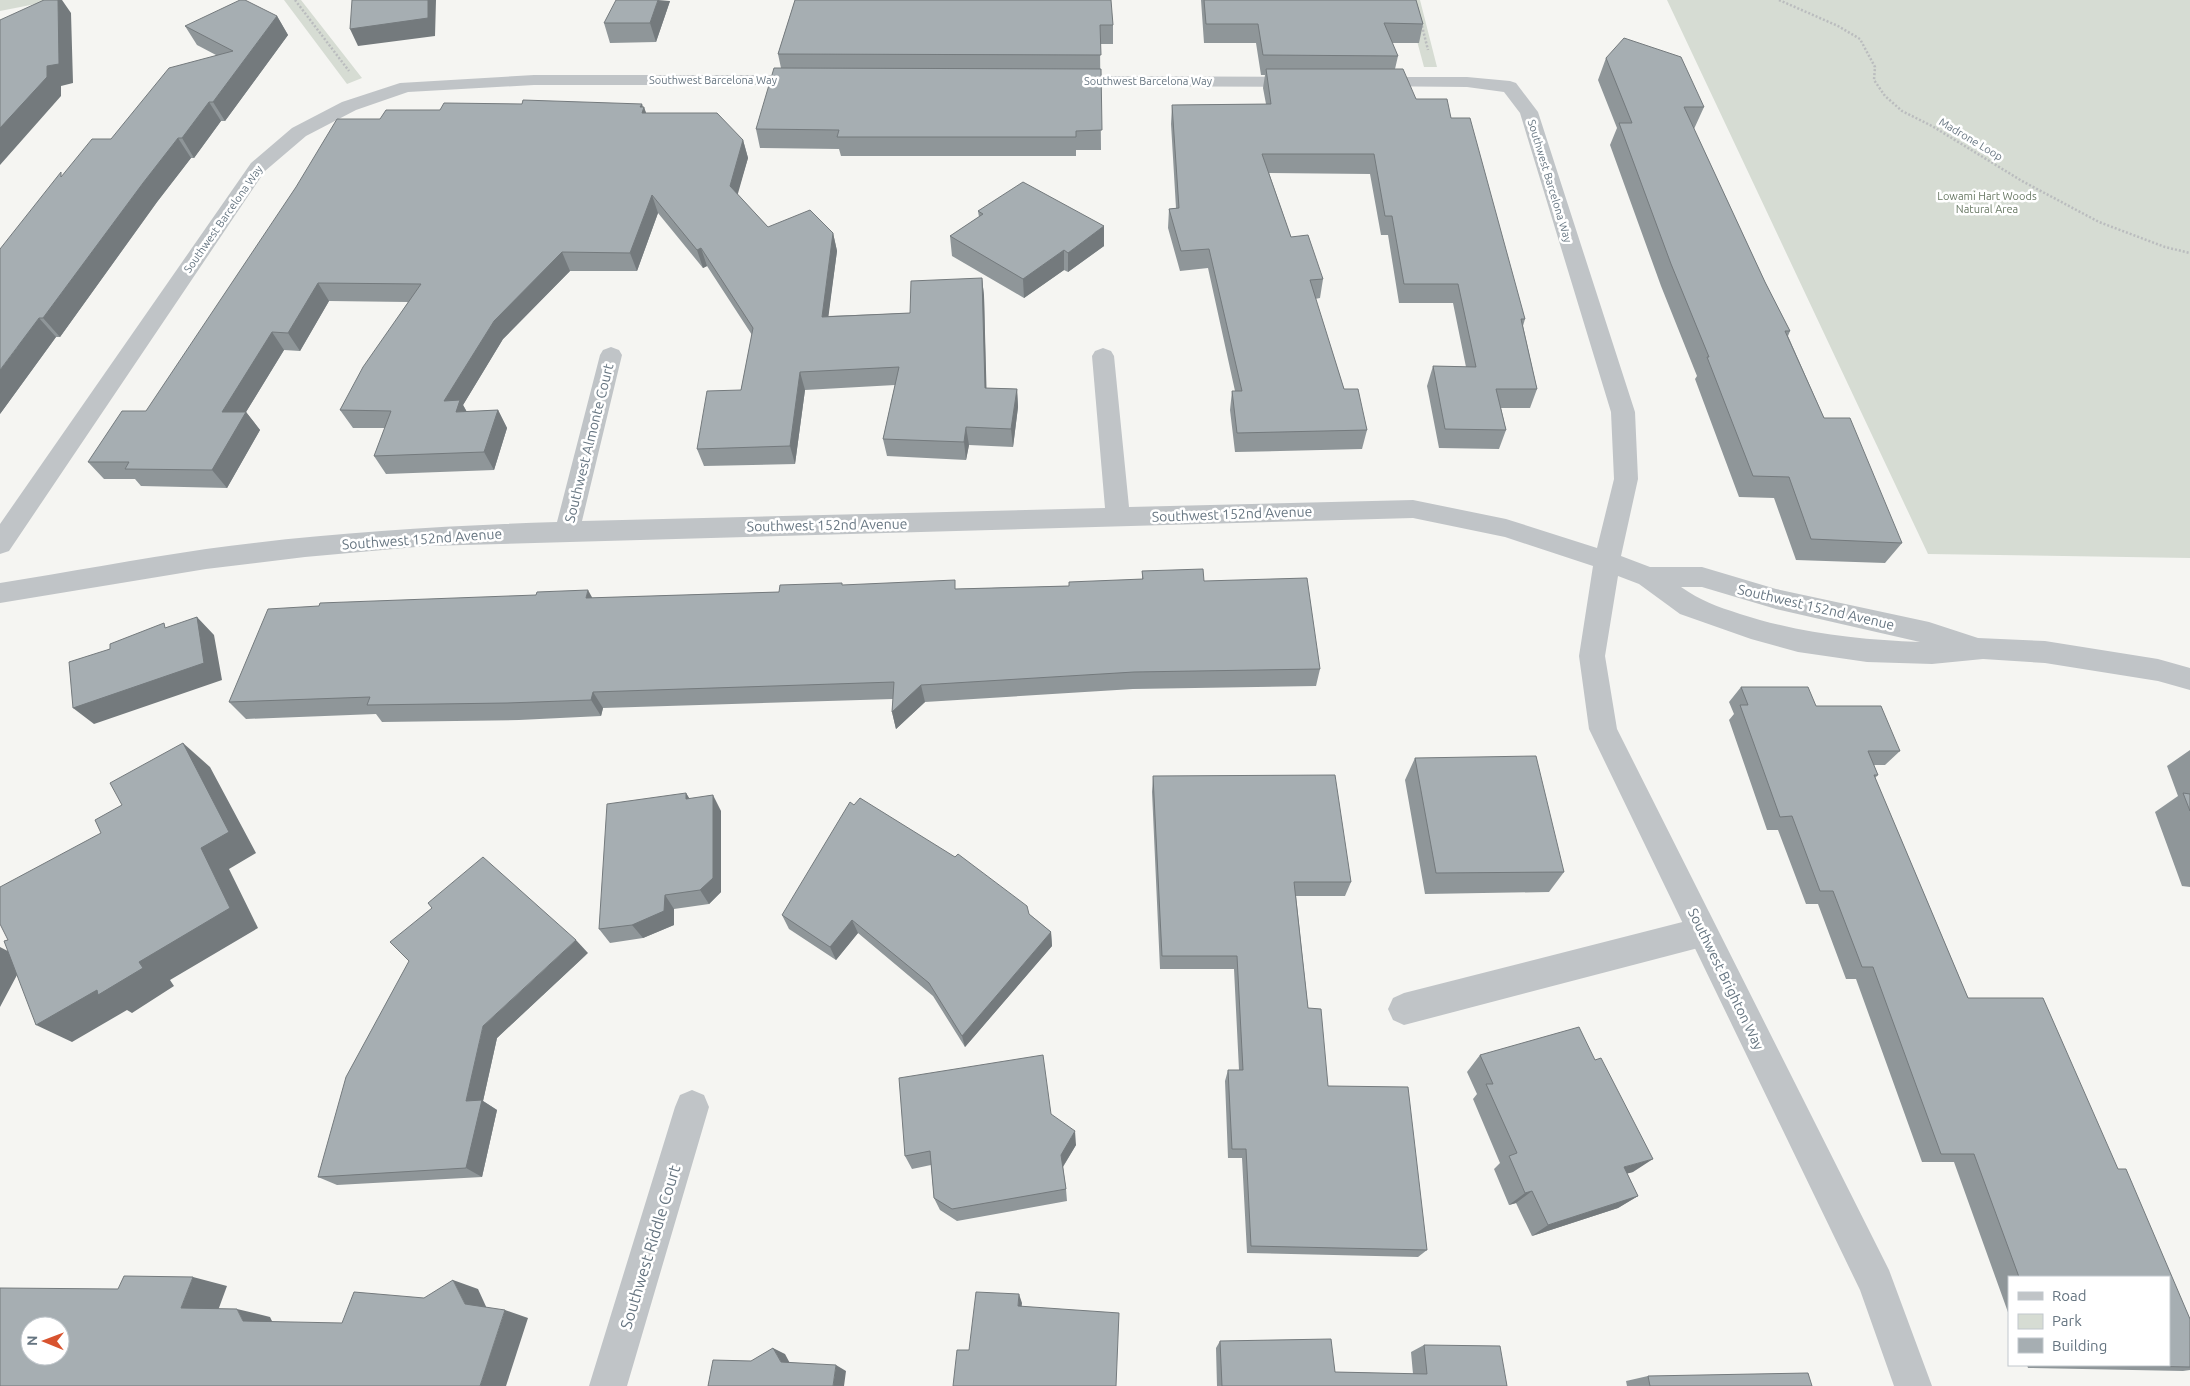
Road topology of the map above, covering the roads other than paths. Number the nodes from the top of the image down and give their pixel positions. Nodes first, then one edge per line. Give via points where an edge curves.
1 (821, 80) edge
2 (1039, 81) edge
3 (1317, 82) edge
4 (1347, 82) edge
5 (612, 355) dead end
6 (1103, 356) dead end
7 (1118, 517) junction
8 (567, 531) junction
9 (0, 544) edge
10 (1607, 561) junction
11 (1648, 577) junction
12 (0, 593) edge
13 (1983, 648) junction
14 (2190, 679) edge
15 (1702, 932) junction
16 (1404, 1009) dead end
17 (692, 1108) dead end
18 (608, 1386) edge
19 (1913, 1386) edge

1 - 9 street, Southwest Barcelona Way via 534,80 406,87 366,99 299,132 258,167
2 - 3 street, Southwest Barcelona Way
4 - 10 street, Southwest Barcelona Way via 1467,82 1510,87 1528,112 1623,412 1626,479
5 - 8 street, Southwest Almonte Court
6 - 7 street
7 - 8 street, Southwest 152nd Avenue
7 - 10 street, Southwest 152nd Avenue via 1413,509 1506,528
8 - 12 street, Southwest 152nd Avenue via 427,536 305,547 206,558
10 - 11 street, Southwest 152nd Avenue
10 - 15 street, Southwest Brighton Way via 1592,656 1603,729
11 - 13 street, Southwest 152nd Avenue via 1702,578
11 - 13 street, Southwest 152nd Avenue via 1689,606 1798,641 1876,651 1932,653
13 - 14 street, Southwest 152nd Avenue via 2054,653 2158,670
15 - 16 street
15 - 19 street, Southwest Brighton Way via 1876,1284
17 - 18 street, Southwest Riddle Court

